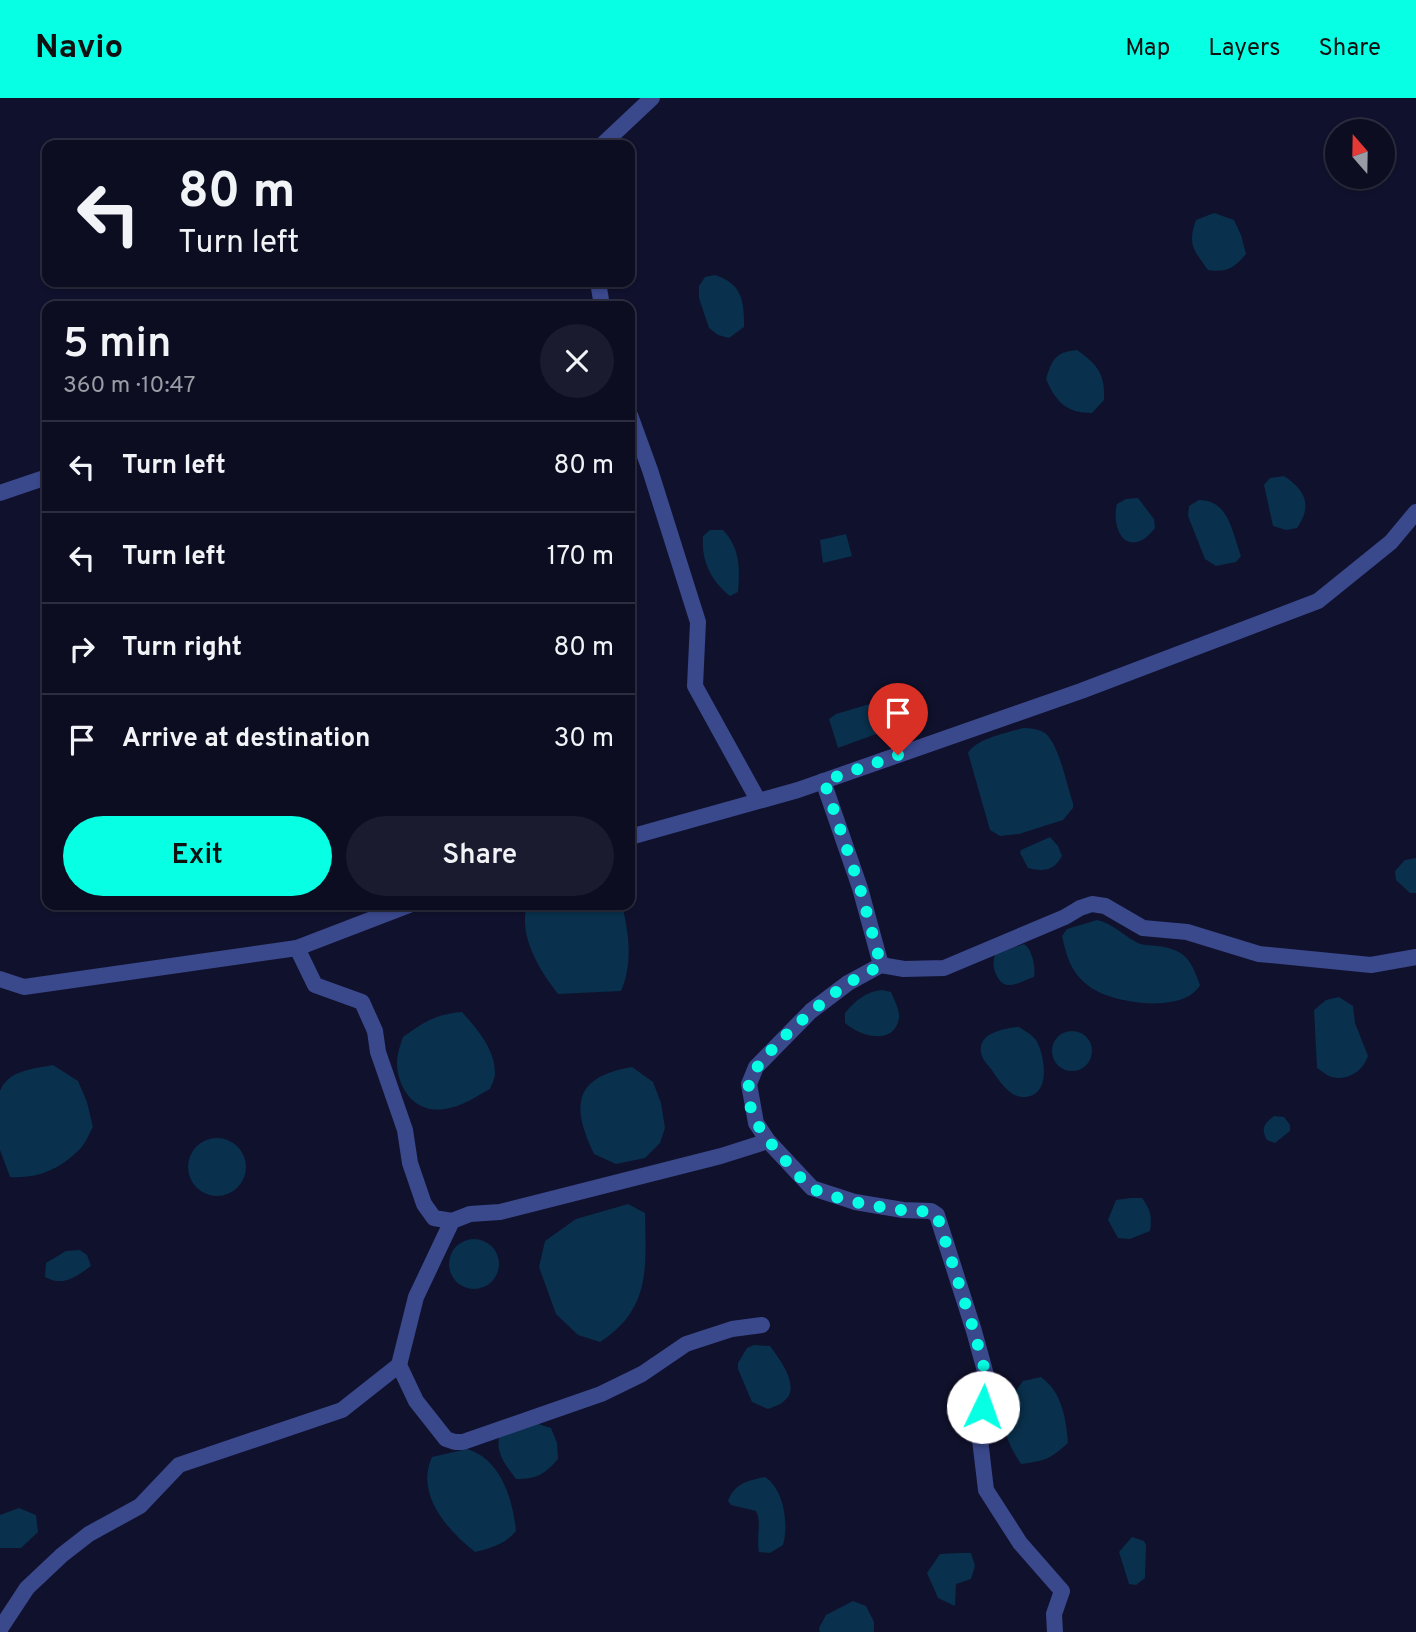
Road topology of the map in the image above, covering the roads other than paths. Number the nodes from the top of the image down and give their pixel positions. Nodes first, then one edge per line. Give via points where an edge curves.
1 (652, 98) edge
2 (607, 140) edge
3 (635, 429) edge
4 (42, 479) edge
5 (0, 493) edge
6 (1416, 512) edge
7 (824, 781) junction
8 (758, 800) junction
9 (635, 835) edge
10 (396, 910) edge
11 (297, 948) junction
12 (1416, 957) edge
13 (881, 965) junction
14 (0, 979) edge
15 (768, 1141) junction
16 (452, 1221) junction
17 (762, 1325) dead end
18 (399, 1366) junction
19 (0, 1629) edge
20 (1055, 1632) edge

1 - 2 street
3 - 8 street via 698,622 695,686
4 - 5 street
6 - 7 street via 1391,542 1318,601
7 - 8 street
7 - 13 street
8 - 9 street
10 - 11 street
11 - 14 street via 24,987
11 - 16 street via 315,985 362,1002 375,1031 424,1204 434,1218
12 - 13 street via 1371,965 1259,954 1187,932 1143,928 1105,905 1092,904 944,968 904,970
13 - 15 street via 811,1011 756,1067 749,1084 751,1101 756,1123
15 - 16 street
15 - 20 street via 813,1188 855,1202 937,1215 988,1382 979,1431 986,1490 1020,1543 1062,1591 1054,1614
16 - 18 street via 416,1297
17 - 18 street via 687,1344 601,1394 463,1442 446,1439 416,1401
18 - 19 street via 342,1410 179,1465 140,1506 62,1555 27,1588

